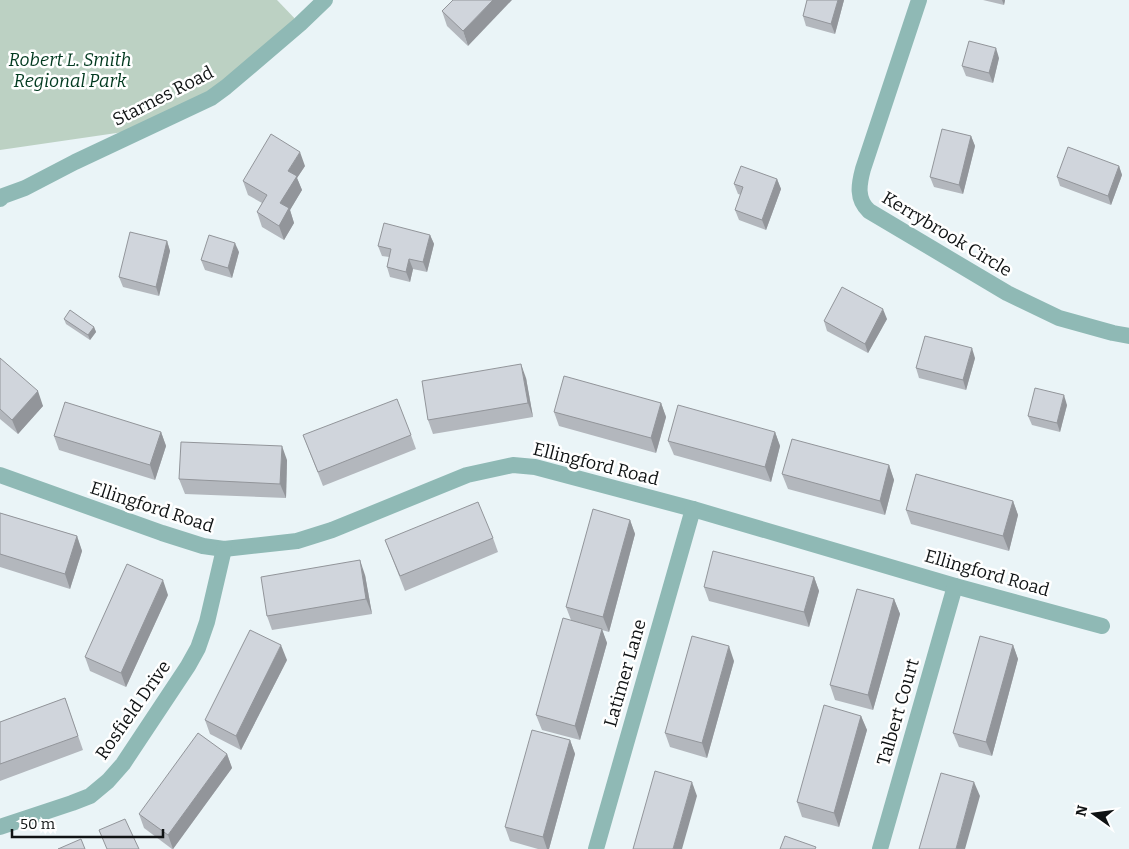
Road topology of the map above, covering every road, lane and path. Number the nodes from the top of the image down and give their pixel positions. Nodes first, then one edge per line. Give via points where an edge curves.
1 (325, 0) edge
2 (919, 0) edge
3 (0, 199) edge
4 (1129, 336) edge
5 (0, 475) edge
6 (693, 509) junction
7 (224, 549) junction
8 (955, 586) junction
9 (1102, 626) dead end
10 (0, 827) edge
11 (596, 849) edge
12 (880, 849) edge

1 - 3 street, Starnes Road via 211,98
2 - 4 street, Kerrybrook Circle via 863,169 859,192 864,207 1006,293 1059,318
5 - 7 street, Ellingford Road via 162,533
6 - 7 street, Ellingford Road via 535,467 513,466 467,475 297,541
6 - 8 street, Ellingford Road
6 - 11 street, Latimer Lane
7 - 10 street, Rosfield Drive via 198,648 123,764 90,796
8 - 9 street, Ellingford Road
8 - 12 street, Talbert Court

